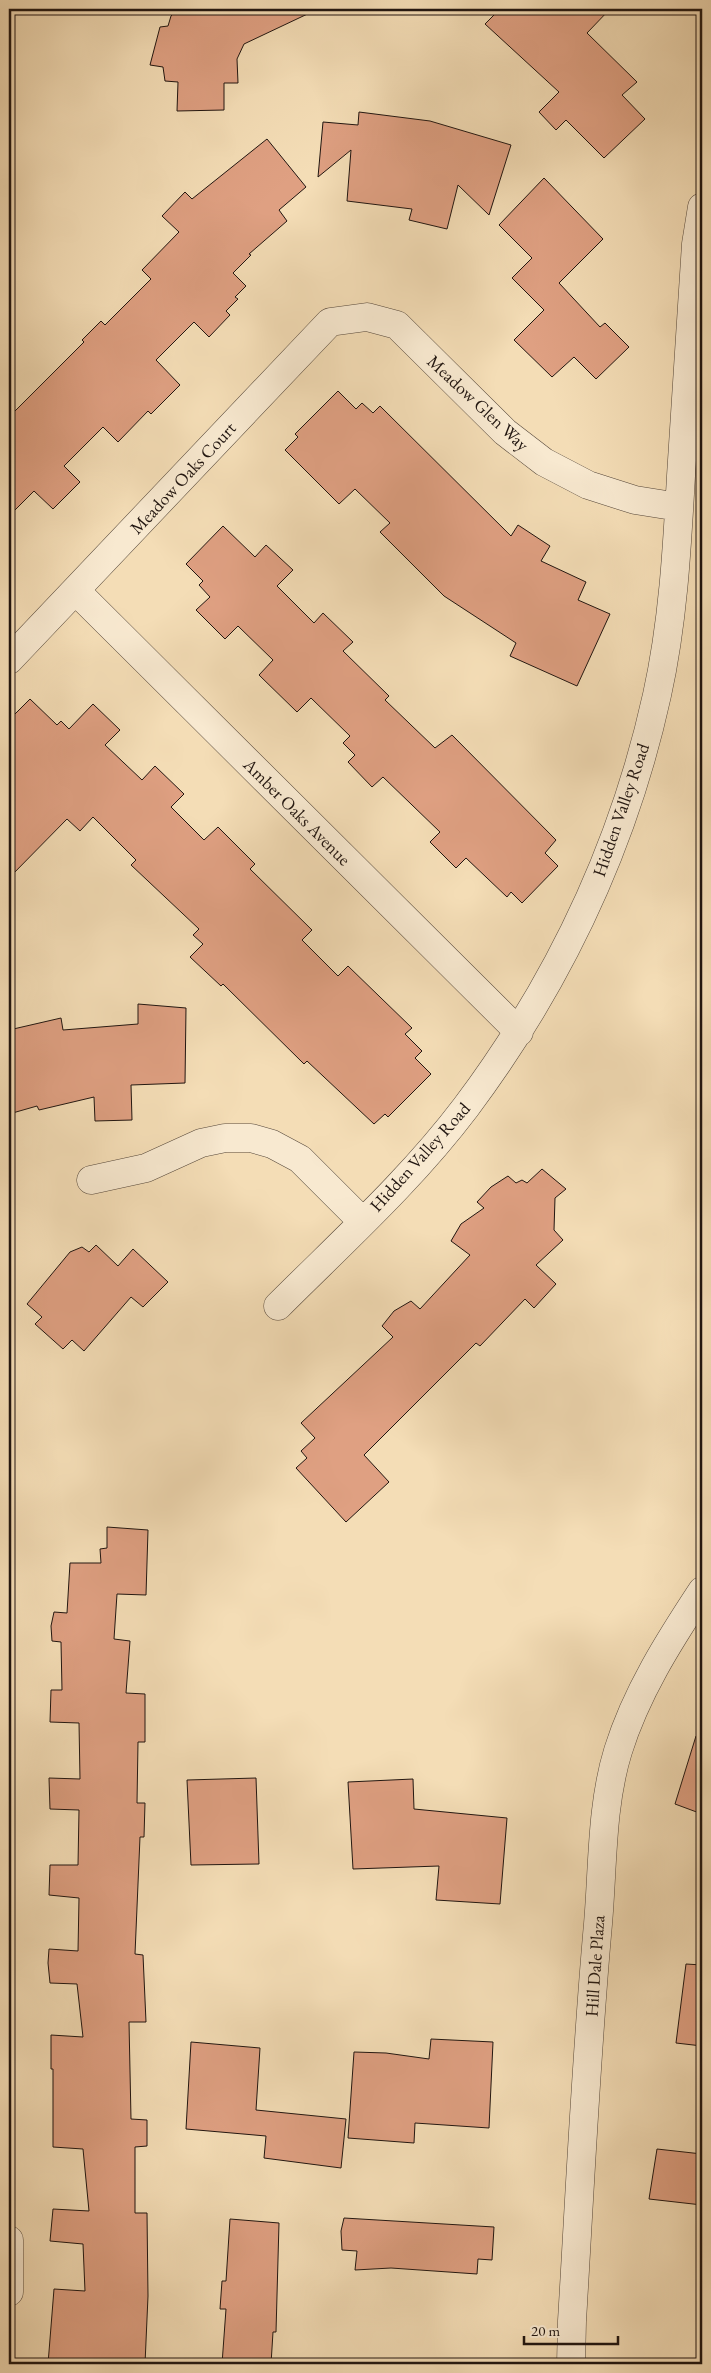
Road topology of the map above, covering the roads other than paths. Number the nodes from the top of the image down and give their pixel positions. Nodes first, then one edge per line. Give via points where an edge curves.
1 (702, 206) edge
2 (367, 317) joint
3 (680, 507) junction
4 (76, 591) junction
5 (9, 660) edge
6 (519, 1032) junction
7 (91, 1180) dead end
8 (362, 1221) junction
9 (278, 1306) dead end
10 (702, 1591) edge
11 (9, 2240) edge
12 (9, 2283) edge
13 (9, 2292) edge
14 (571, 2364) edge

1 - 3 street, Hidden Valley Road via 696,244
2 - 3 street, Meadow Glen Way via 398,326 505,432 544,462 588,485 635,500
2 - 4 street, Meadow Oaks Court via 330,322
3 - 6 street, Hidden Valley Road via 670,617 657,694 636,778 604,869 567,948
4 - 5 street, Meadow Oaks Court
4 - 6 street, Amber Oaks Avenue
6 - 8 street, Hidden Valley Road via 464,1109 408,1175
7 - 8 street via 146,1168 201,1143 225,1138 251,1138 272,1144 300,1160
8 - 9 street, Hidden Valley Road
10 - 14 street, Hill Dale Plaza via 667,1644 634,1710 609,1787 593,1976
11 - 12 street
12 - 13 street

